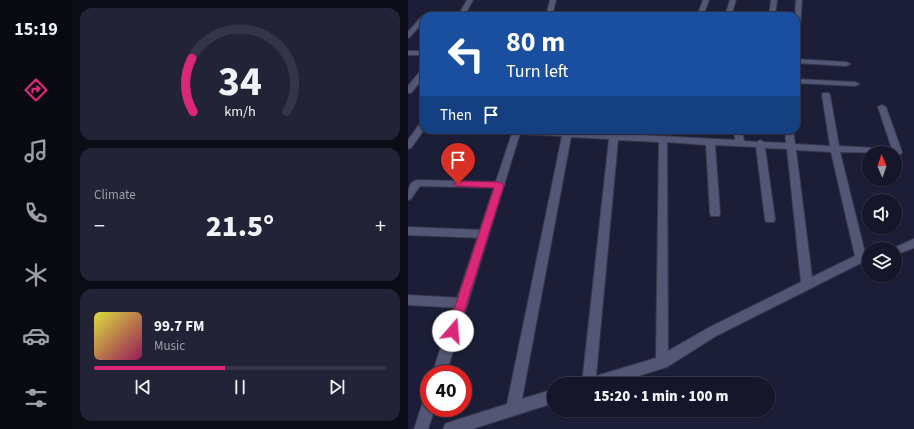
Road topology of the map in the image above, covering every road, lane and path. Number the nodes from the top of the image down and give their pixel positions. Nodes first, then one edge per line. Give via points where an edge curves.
1 (470, 0) edge
2 (553, 0) edge
3 (706, 0) edge
4 (733, 0) edge
5 (774, 0) edge
6 (799, 0) edge
7 (463, 12) edge
8 (550, 12) edge
9 (702, 12) edge
10 (729, 12) edge
11 (772, 12) edge
12 (798, 12) edge
13 (420, 22) edge
14 (408, 36) edge
15 (408, 53) edge
16 (420, 53) edge
17 (800, 60) edge
18 (846, 64) dead end
19 (420, 77) edge
20 (800, 81) edge
21 (855, 84) dead end
22 (408, 91) edge
23 (826, 95) dead end
24 (882, 107) dead end
25 (420, 130) edge
26 (516, 134) edge
27 (567, 134) joint
28 (648, 134) edge
29 (692, 134) edge
30 (739, 134) edge
31 (789, 134) edge
32 (614, 136) junction
33 (663, 139) junction
34 (693, 140) junction
35 (710, 141) junction
36 (740, 142) junction
37 (760, 143) junction
38 (408, 146) edge
39 (791, 147) junction
40 (835, 149) junction
41 (500, 185) junction
42 (408, 196) edge
43 (715, 213) dead end
44 (770, 219) dead end
45 (408, 230) edge
46 (484, 234) junction
47 (914, 243) edge
48 (862, 247) edge
49 (902, 249) edge
50 (862, 259) edge
51 (807, 286) junction
52 (408, 300) edge
53 (462, 302) junction
54 (662, 362) junction
55 (442, 365) edge
56 (590, 377) edge
57 (614, 377) edge
58 (547, 398) edge
59 (513, 409) junction
60 (425, 417) edge
61 (421, 429) edge
62 (450, 429) edge

1 - 7 street
2 - 8 street
3 - 9 street
4 - 10 street
5 - 11 street
6 - 12 street
13 - 14 street
15 - 16 street
17 - 18 street
19 - 22 street
20 - 21 street
23 - 40 street
24 - 40 street via 898,152
25 - 38 street
26 - 41 street
27 - 32 street
27 - 59 street
28 - 32 street
28 - 33 street
29 - 34 street
30 - 36 street
31 - 39 street
32 - 56 street
33 - 34 street
33 - 54 street
34 - 35 street
35 - 36 street
35 - 43 street
36 - 37 street
37 - 39 street
37 - 44 street
39 - 40 street
39 - 51 street
40 - 48 street
41 - 42 street via 417,183
41 - 46 street
45 - 46 street
46 - 53 street
47 - 49 street
50 - 51 street
51 - 54 street via 712,332
52 - 53 street
53 - 55 street
54 - 57 street
58 - 59 street
59 - 62 street
60 - 61 street

